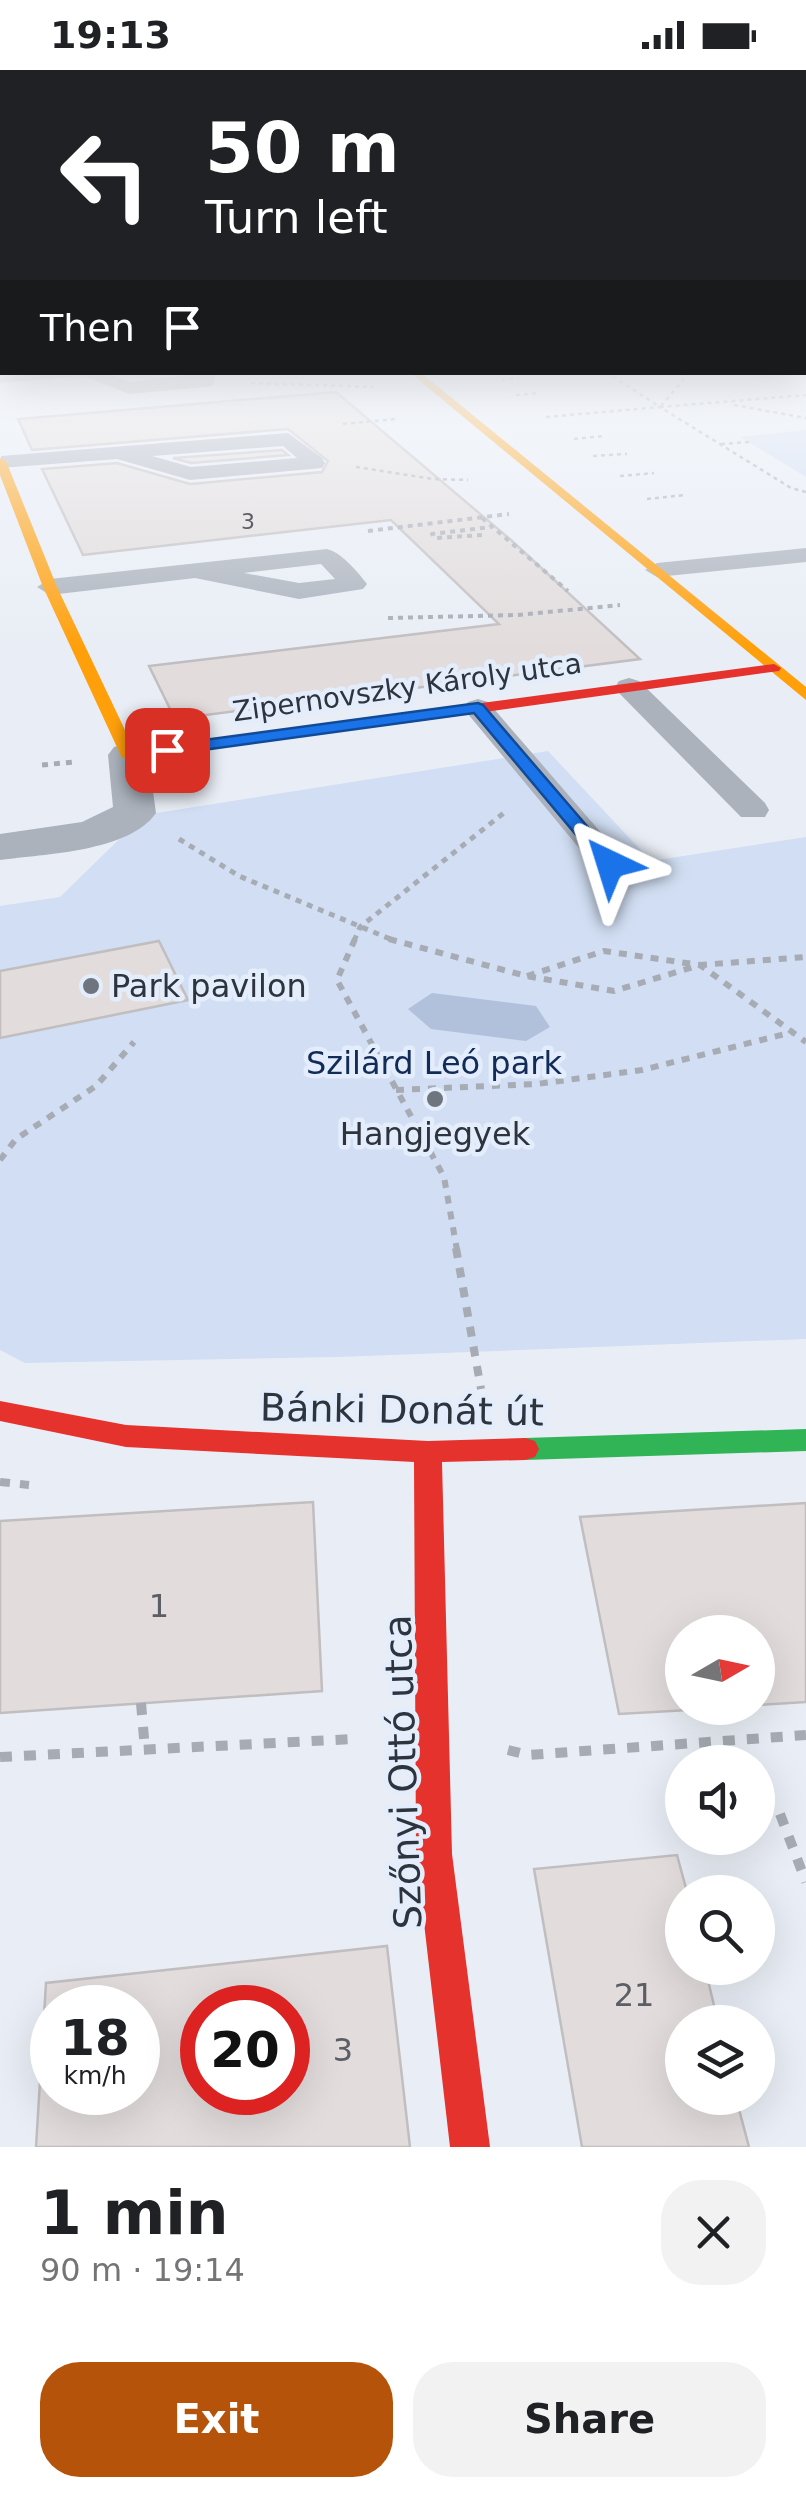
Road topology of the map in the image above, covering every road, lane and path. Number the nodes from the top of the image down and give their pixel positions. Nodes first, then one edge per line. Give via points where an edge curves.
1 (80, 456) edge
2 (306, 456) edge
3 (516, 456) edge
4 (604, 456) edge
5 (740, 456) edge
6 (579, 458) dead end
7 (310, 460) joint
8 (0, 462) edge
9 (654, 473) dead end
10 (605, 477) dead end
11 (479, 480) dead end
12 (791, 488) joint
13 (685, 495) dead end
14 (806, 495) edge
15 (634, 500) dead end
16 (426, 516) dead end
17 (481, 517) dead end
18 (435, 523) dead end
19 (492, 527) junction
20 (482, 535) dead end
21 (806, 554) edge
22 (657, 570) junction
23 (337, 586) joint
24 (50, 587) junction
25 (568, 591) dead end
26 (621, 604) dead end
27 (774, 668) junction
28 (629, 687) junction
29 (806, 695) edge
30 (478, 708) junction
31 (128, 756) junction
32 (53, 764) dead end
33 (42, 765) dead end
34 (540, 782) junction
35 (753, 810) dead end
36 (135, 812) junction
37 (0, 847) edge
38 (610, 864) dead end
39 (360, 926) junction
40 (806, 957) edge
41 (700, 965) junction
42 (526, 976) junction
43 (793, 1032) junction
44 (134, 1042) dead end
45 (806, 1042) edge
46 (396, 1090) junction
47 (0, 1160) edge
48 (0, 1411) edge
49 (806, 1440) edge
50 (492, 1450) junction
51 (428, 1452) junction
52 (0, 1482) edge
53 (34, 1486) dead end
54 (141, 1703) dead end
55 (806, 1735) edge
56 (497, 1738) dead end
57 (359, 1739) dead end
58 (145, 1750) junction
59 (0, 1757) edge
60 (780, 1814) dead end
61 (806, 1882) edge
62 (470, 2147) edge

1 - 8 lane
2 - 7 lane
3 - 22 street
4 - 6 path
5 - 12 path
7 - 11 path
8 - 24 street
9 - 10 path
12 - 14 path
13 - 15 path
16 - 18 path
17 - 19 path
19 - 20 path via 432,534
19 - 25 path
21 - 22 lane
22 - 27 street
23 - 24 lane via 354,584 327,556
23 - 26 path via 386,618
24 - 31 street
27 - 28 street, Zipernovszky Károly utca
27 - 29 street
28 - 30 street, Zipernovszky Károly utca
28 - 35 lane
30 - 31 street, Zipernovszky Károly utca
30 - 34 lane
31 - 36 street
32 - 33 path
34 - 38 lane
34 - 39 path
36 - 37 street via 93,834
36 - 39 path via 239,876
39 - 42 path via 409,947
39 - 46 path via 337,980
40 - 41 path
41 - 42 path via 614,990
41 - 42 path via 604,950
41 - 43 path
43 - 45 path
43 - 46 path via 642,1070 537,1084
44 - 47 path via 96,1086 16,1140
46 - 50 path via 444,1177
48 - 51 street, Bánki Donát út via 126,1436
49 - 50 street, Bánki Donát út
50 - 51 street, Bánki Donát út
51 - 62 street, Szőnyi Ottó utca via 434,1854
52 - 53 path
54 - 58 path
55 - 56 path via 528,1754 501,1748
57 - 58 path
58 - 59 path
60 - 61 path

